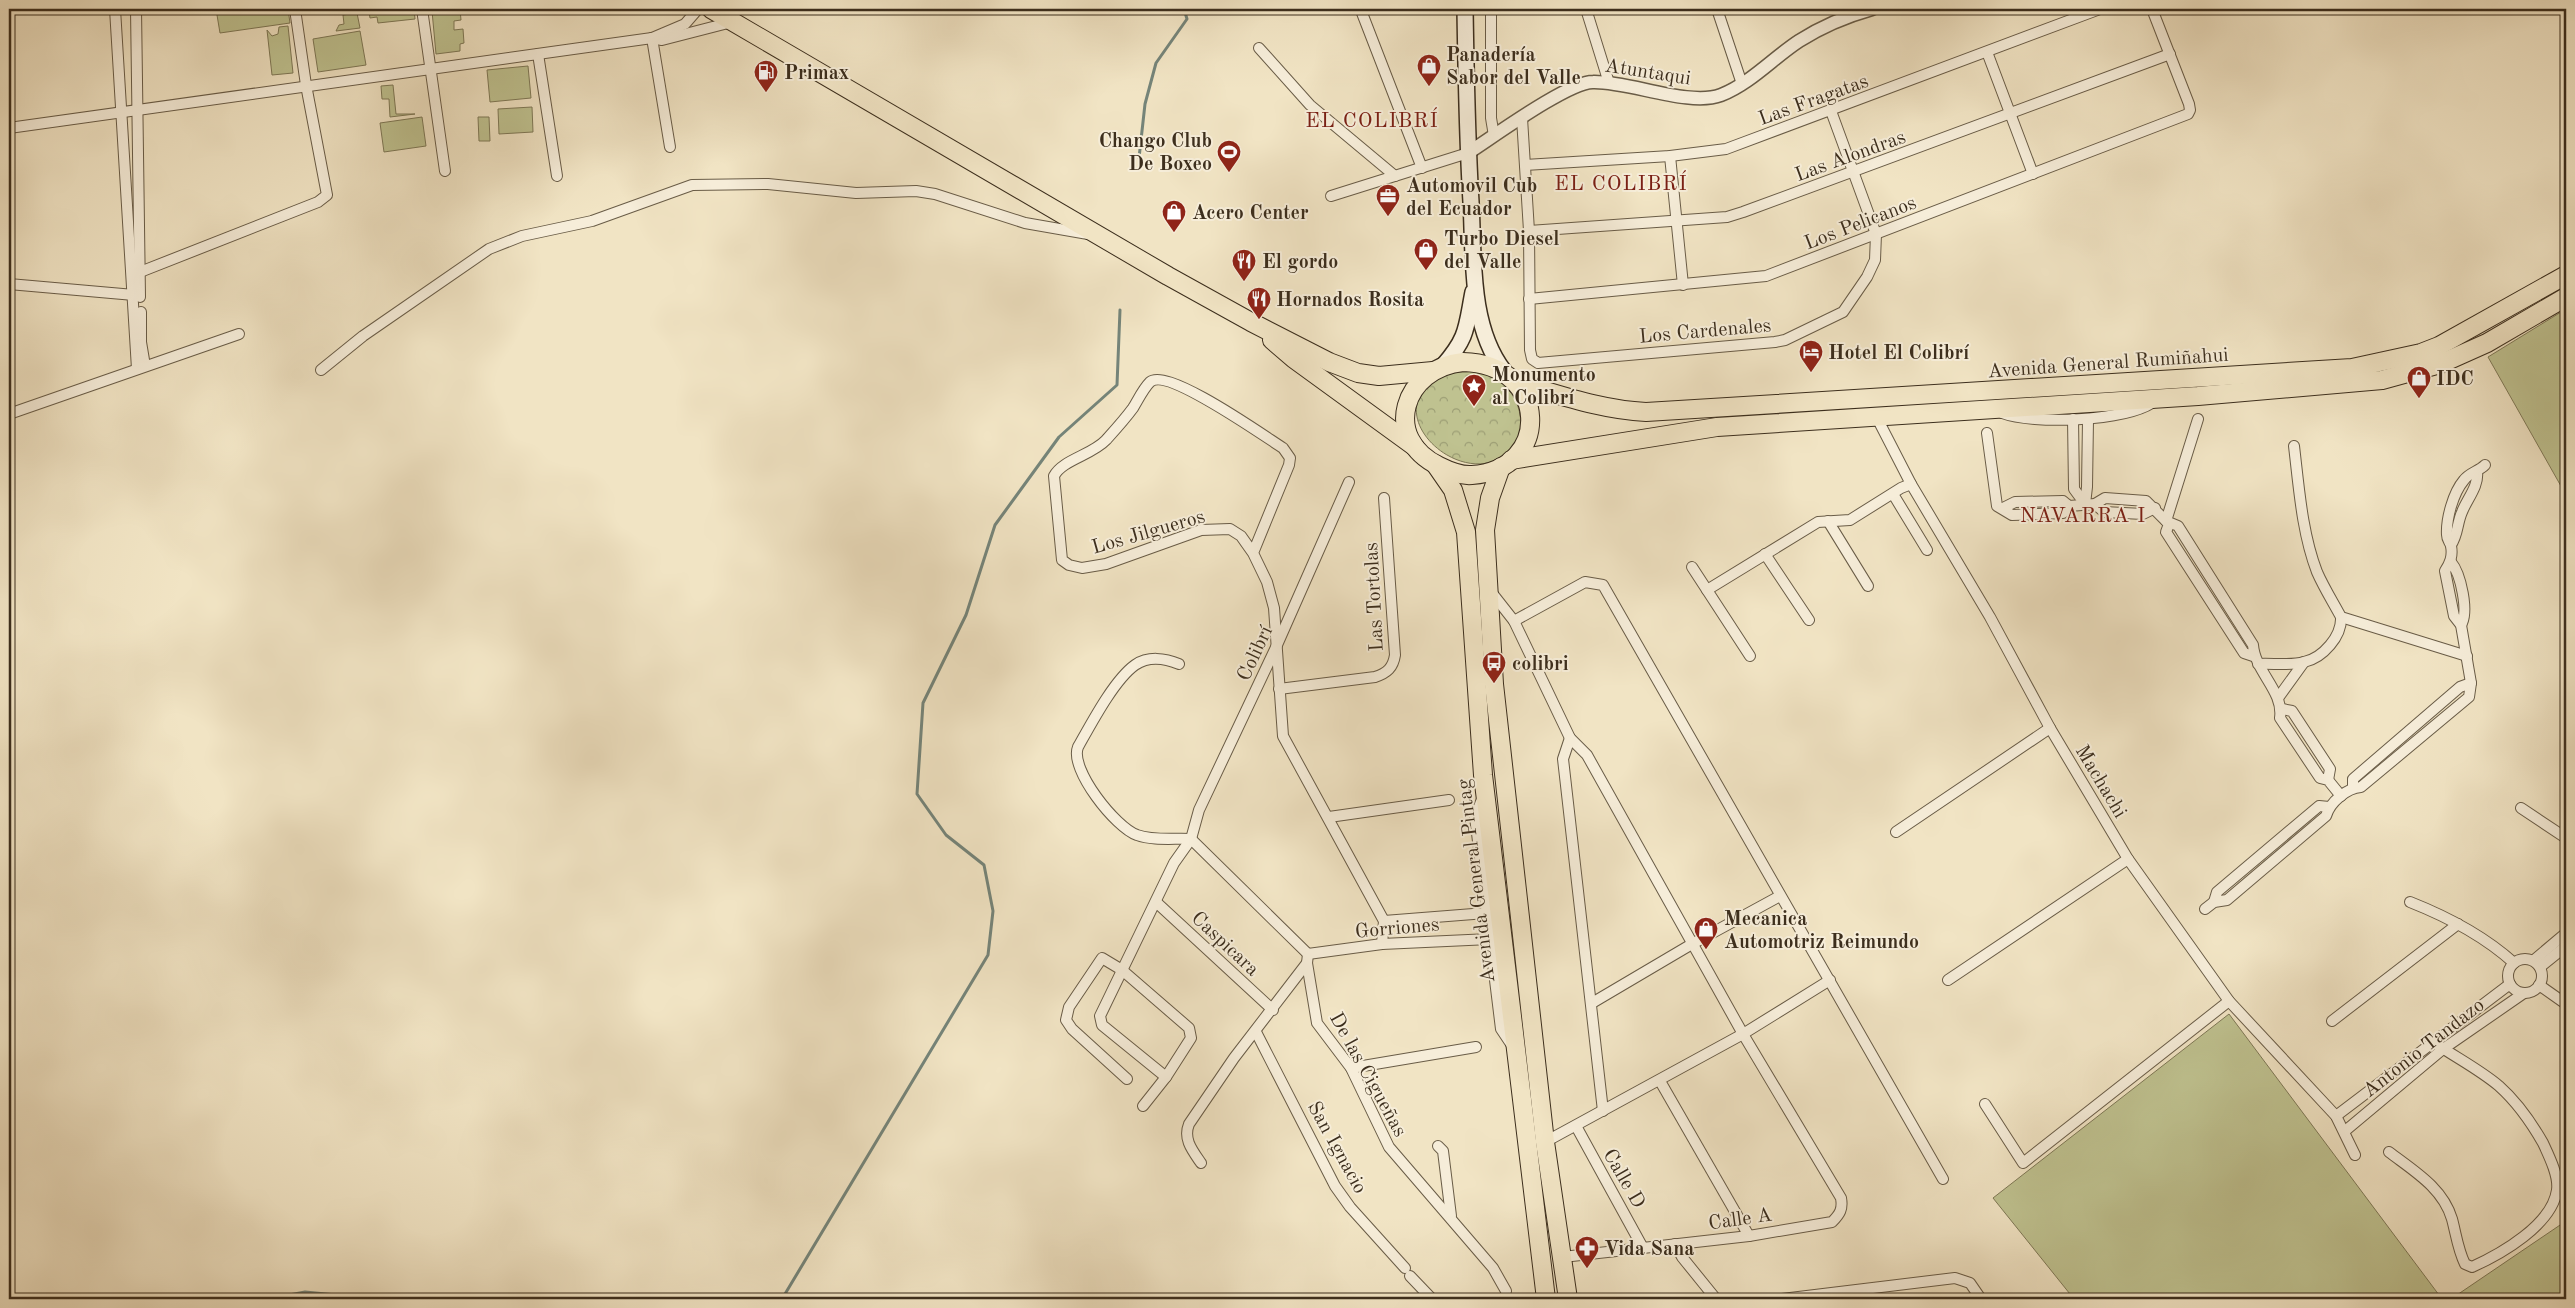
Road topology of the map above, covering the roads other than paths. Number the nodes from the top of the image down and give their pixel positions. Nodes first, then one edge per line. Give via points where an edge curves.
1 (115, 9) edge
2 (136, 9) edge
3 (295, 9) edge
4 (422, 9) edge
5 (698, 9) edge
6 (710, 9) edge
7 (1465, 9) edge
8 (1491, 9) edge
9 (1586, 9) edge
10 (1717, 9) edge
11 (1872, 9) edge
12 (2100, 9) edge
13 (2152, 9) edge
14 (1362, 13) dead end
15 (733, 22) junction
16 (652, 38) junction
17 (1259, 48) dead end
18 (1987, 52) junction
19 (538, 54) junction
20 (2170, 54) junction
21 (431, 69) junction
22 (1609, 83) junction
23 (1742, 84) junction
24 (306, 85) junction
25 (138, 108) junction
26 (1832, 111) junction
27 (2010, 112) junction
28 (122, 113) junction
29 (1522, 118) junction
30 (9, 128) edge
31 (1494, 136) junction
32 (670, 147) dead end
33 (1468, 152) junction
34 (1670, 156) junction
35 (1525, 165) junction
36 (1422, 168) junction
37 (445, 171) dead end
38 (1854, 172) junction
39 (2033, 174) junction
40 (558, 176) dead end
41 (1395, 176) junction
42 (1331, 196) dead end
43 (1675, 221) junction
44 (1529, 231) junction
45 (1876, 234) junction
46 (1102, 236) junction
47 (140, 272) junction
48 (2566, 275) edge
49 (1475, 281) junction
50 (9, 284) edge
51 (1682, 285) junction
52 (134, 295) junction
53 (2566, 297) edge
54 (1529, 299) junction
55 (1250, 322) junction
56 (239, 334) dead end
57 (141, 367) junction
58 (1438, 368) junction
59 (321, 370) dead end
60 (1509, 376) junction
61 (2160, 398) junction
62 (1992, 409) junction
63 (9, 414) edge
64 (1876, 416) junction
65 (2073, 419) junction
66 (2198, 419) dead end
67 (2088, 420) junction
68 (1987, 433) dead end
69 (2294, 446) dead end
70 (1416, 448) junction
71 (1506, 463) junction
72 (1435, 464) junction
73 (2486, 465) dead end
74 (1349, 482) dead end
75 (1911, 484) junction
76 (1892, 494) junction
77 (1384, 498) dead end
78 (2090, 504) junction
79 (2155, 508) junction
80 (1828, 522) junction
81 (2168, 522) junction
82 (1926, 550) dead end
83 (1253, 553) junction
84 (1766, 554) junction
85 (1692, 567) dead end
86 (1489, 582) junction
87 (1868, 586) dead end
88 (1707, 590) junction
89 (2341, 617) junction
90 (1809, 620) dead end
91 (1514, 622) junction
92 (1278, 645) junction
93 (1750, 656) dead end
94 (2467, 656) junction
95 (2256, 660) junction
96 (2304, 662) junction
97 (1179, 664) dead end
98 (1279, 689) junction
99 (2278, 698) junction
100 (2050, 728) junction
101 (1570, 738) junction
102 (1485, 791) junction
103 (2341, 796) junction
104 (1449, 800) dead end
105 (2521, 808) dead end
106 (1329, 817) junction
107 (1896, 832) dead end
108 (2566, 838) edge
109 (1191, 839) junction
110 (2128, 859) junction
111 (1780, 896) junction
112 (1156, 902) junction
113 (2410, 902) dead end
114 (2205, 909) dead end
115 (1486, 913) junction
116 (1384, 921) junction
117 (2458, 924) junction
118 (2566, 933) edge
119 (1490, 940) junction
120 (1382, 944) junction
121 (1692, 944) junction
122 (2566, 946) edge
123 (1307, 959) junction
124 (2514, 963) junction
125 (2537, 964) junction
126 (1122, 970) junction
127 (1830, 980) junction
128 (1948, 980) dead end
129 (2510, 984) junction
130 (2539, 986) junction
131 (2524, 993) junction
132 (2229, 1001) junction
133 (1592, 1003) junction
134 (2566, 1004) edge
135 (1273, 1010) junction
136 (2332, 1021) dead end
137 (1256, 1032) junction
138 (1743, 1034) junction
139 (2432, 1041) junction
140 (1476, 1047) dead end
141 (2443, 1049) junction
142 (1517, 1052) junction
143 (1350, 1068) junction
144 (1166, 1076) junction
145 (1127, 1079) dead end
146 (1660, 1081) junction
147 (2361, 1097) junction
148 (1985, 1104) dead end
149 (1142, 1106) dead end
150 (2373, 1109) junction
151 (1603, 1111) junction
152 (2336, 1116) junction
153 (1576, 1126) junction
154 (2346, 1131) junction
155 (1545, 1142) junction
156 (1438, 1146) dead end
157 (2389, 1152) dead end
158 (2355, 1155) dead end
159 (1200, 1163) dead end
160 (1943, 1179) dead end
161 (1451, 1216) junction
162 (1749, 1236) junction
163 (1675, 1244) junction
164 (1643, 1248) junction
165 (1563, 1257) junction
166 (1506, 1291) dead end
167 (1846, 1295) edge
168 (1432, 1299) edge
169 (1546, 1299) edge
170 (1568, 1299) edge
171 (1716, 1299) edge
172 (1782, 1299) edge
173 (1981, 1299) edge

1 - 28 street
2 - 25 street
3 - 24 street
4 - 21 street
5 - 16 street via 684,24
6 - 15 highway
7 - 33 main road
8 - 31 street via 1491,118
9 - 22 street
10 - 23 street
11 - 23 street, Atuntaqui via 1853,14 1799,41
12 - 18 street, Las Fragatas
13 - 20 street
14 - 36 street
15 - 16 street via 673,38
15 - 46 highway
16 - 19 street
16 - 32 street
17 - 41 street via 1313,108
18 - 26 street, Las Fragatas
18 - 27 street
19 - 21 street
19 - 40 street
20 - 27 street, Las Alondras
20 - 39 street, Los Pelicanos via 2189,104 2188,114
21 - 24 street
21 - 37 street
22 - 23 street, Atuntaqui via 1697,98 1720,95
22 - 29 street, Atuntaqui via 1580,85
24 - 25 street
24 - 47 street via 327,190 323,199
25 - 28 street
25 - 47 street
26 - 34 street, Las Fragatas via 1726,150
26 - 38 street
27 - 38 street, Las Alondras
27 - 39 street
28 - 30 street
28 - 52 street
29 - 31 street, Atuntaqui
29 - 35 street
31 - 33 street, Atuntaqui
33 - 36 street, Atuntaqui
33 - 49 main road
34 - 35 street, Las Fragatas
34 - 43 street
35 - 44 street
36 - 41 street, Atuntaqui
38 - 43 street, Las Alondras via 1738,214
38 - 45 street
39 - 45 street, Los Pelicanos
41 - 42 street, Atuntaqui
43 - 44 street, Las Alondras
43 - 51 street
44 - 54 street
45 - 51 street, Los Pelicanos via 1766,276
45 - 54 street, Los Cardenales via 1872,269 1847,309 1785,340 1538,363 1530,354
46 - 55 highway
46 - 59 street via 1025,224 921,192 856,193 768,184 692,185 592,221 522,236 489,249 363,336
47 - 57 street
48 - 60 highway, Avenida General Rumiñahui via 2439,346 2352,368 1646,412 1597,406
49 - 58 main road via 1464,336 1458,349
49 - 60 main road via 1485,331 1495,358
50 - 52 street
51 - 54 street, Los Pelicanos
52 - 57 street
53 - 61 highway, Avenida General Rumiñahui via 2487,342 2440,364 2382,380
55 - 58 highway via 1328,362 1358,373 1379,376
55 - 70 highway via 1294,359
56 - 57 street
57 - 63 street
58 - 60 highway via 1473,362
58 - 70 highway via 1414,388 1404,413 1405,426
60 - 71 highway via 1526,398 1532,416 1524,446
61 - 62 highway, Avenida General Rumiñahui
61 - 67 street via 2135,411
62 - 64 highway, Avenida General Rumiñahui
62 - 65 street via 2016,417
64 - 71 highway, Avenida General Rumiñahui via 1694,429
64 - 75 street, Machachi
65 - 67 street
65 - 78 street via 2074,489
66 - 81 street
67 - 78 street
68 - 78 street via 1996,504 2012,516 2063,514 2070,506
69 - 89 street via 2307,537 2317,572
70 - 72 highway
71 - 72 highway via 1488,473 1470,475 1452,472
71 - 86 highway, Avenida General Pintag via 1487,508 1485,530
72 - 102 highway, Avenida General Pintag via 1453,490 1466,532
73 - 94 street via 2478,472 2478,480 2461,513 2456,538 2451,545 2451,562 2445,571 2454,616 2461,625
74 - 92 street, Colibrí
75 - 76 street
75 - 100 street, Machachi via 1990,617
76 - 80 street via 1850,520
76 - 82 street
77 - 98 street, Las Tortolas via 1393,664 1384,674 1375,677
78 - 79 street via 2104,512 2143,514
78 - 79 street via 2105,498 2130,498 2146,501
79 - 81 street
80 - 84 street via 1818,522
80 - 87 street
81 - 95 street via 2178,526 2253,645
83 - 83 street, Los Jilgueros via 1290,465 1288,454 1182,386 1157,380 1149,383 1132,410 1104,442 1093,452 1076,458 1056,472 1054,484 1062,560 1069,565 1082,568 1106,564 1201,530 1230,529 1241,536
83 - 92 street, Los Jilgueros via 1267,582
84 - 88 street
84 - 90 street
85 - 88 street
86 - 91 street via 1499,604
86 - 155 highway, Avenida General Pintag via 1494,684
88 - 93 street
89 - 94 street
89 - 96 street via 2341,624 2329,647
91 - 101 street
91 - 111 street via 1585,582 1603,585
92 - 98 street, Los Jilgueros
92 - 109 street, Colibrí via 1199,810
94 - 103 street via 2471,683 2460,687 2353,779 2353,787
95 - 96 street
95 - 99 street
96 - 99 street
97 - 109 street via 1165,658 1136,664 1100,710 1076,753 1080,771 1115,819 1131,833
98 - 106 street, Los Jilgueros via 1283,736
99 - 103 street via 2282,709 2292,711 2330,769 2328,780
100 - 107 street
100 - 110 street, Machachi
101 - 121 street via 1587,755
101 - 133 street via 1563,760
102 - 115 street via 1475,817
102 - 142 highway, Avenida General Pintag
103 - 114 street via 2329,808 2319,806 2217,892 2214,902
104 - 106 street
105 - 108 street
106 - 116 street, Los Jilgueros
109 - 112 street, Colibrí via 1174,863
109 - 123 street
110 - 128 street
110 - 132 street, Machachi
111 - 121 street
111 - 127 street
112 - 126 street, Colibrí
112 - 135 street, Caspicara
113 - 117 street
115 - 116 street
115 - 119 street
116 - 120 street
117 - 124 street via 2494,945
117 - 136 street
118 - 125 street
119 - 120 street, Gorriones
119 - 142 street via 1501,1029
120 - 123 street, Gorriones
121 - 133 street
121 - 138 street
122 - 125 street
123 - 135 street
123 - 143 street, De las Cigueñas via 1317,1023
124 - 125 street via 2523,958
124 - 129 street via 2508,972
125 - 130 street via 2542,980
126 - 144 street, Colibrí via 1100,1016 1100,1023
126 - 144 street via 1192,1032
126 - 145 street via 1102,958 1069,1007 1066,1020
127 - 138 street
127 - 160 street
129 - 131 street
129 - 139 street, Antonio Tandazo
130 - 131 street, Antonio Tandazo
130 - 134 street
131 - 141 street, Antonio Tandazo
132 - 148 street via 2023,1163
132 - 152 street, Machachi
133 - 151 street
135 - 137 street
137 - 159 street via 1234,1058 1186,1131 1188,1145
137 - 168 street, San Ignacio via 1335,1186
138 - 146 street
138 - 162 street, Calle A via 1841,1198 1842,1210 1832,1222
139 - 141 street
139 - 147 street, Antonio Tandazo
140 - 143 street
141 - 150 street, Antonio Tandazo
141 - 157 street via 2498,1086 2531,1120 2551,1159 2558,1188 2554,1202 2532,1230 2472,1267 2461,1257 2451,1217 2431,1183
142 - 169 highway, Avenida General Pintag
143 - 161 street, De las Cigueñas via 1389,1147
144 - 149 street
146 - 151 street
146 - 162 street
147 - 150 street
147 - 152 street, Antonio Tandazo
150 - 154 street, Antonio Tandazo
151 - 153 street
152 - 154 street, Machachi
153 - 155 street
153 - 164 street, Calle D
154 - 158 street, Machachi
155 - 165 highway, Avenida General Pintag
156 - 161 street via 1443,1151
161 - 166 street, De las Cigueñas via 1493,1268
162 - 163 street, Calle A
163 - 164 street, Calle A
163 - 171 street
164 - 165 street, Calle A
165 - 170 highway, Avenida General Pintag
167 - 172 street
167 - 173 street via 1955,1278 1970,1283

